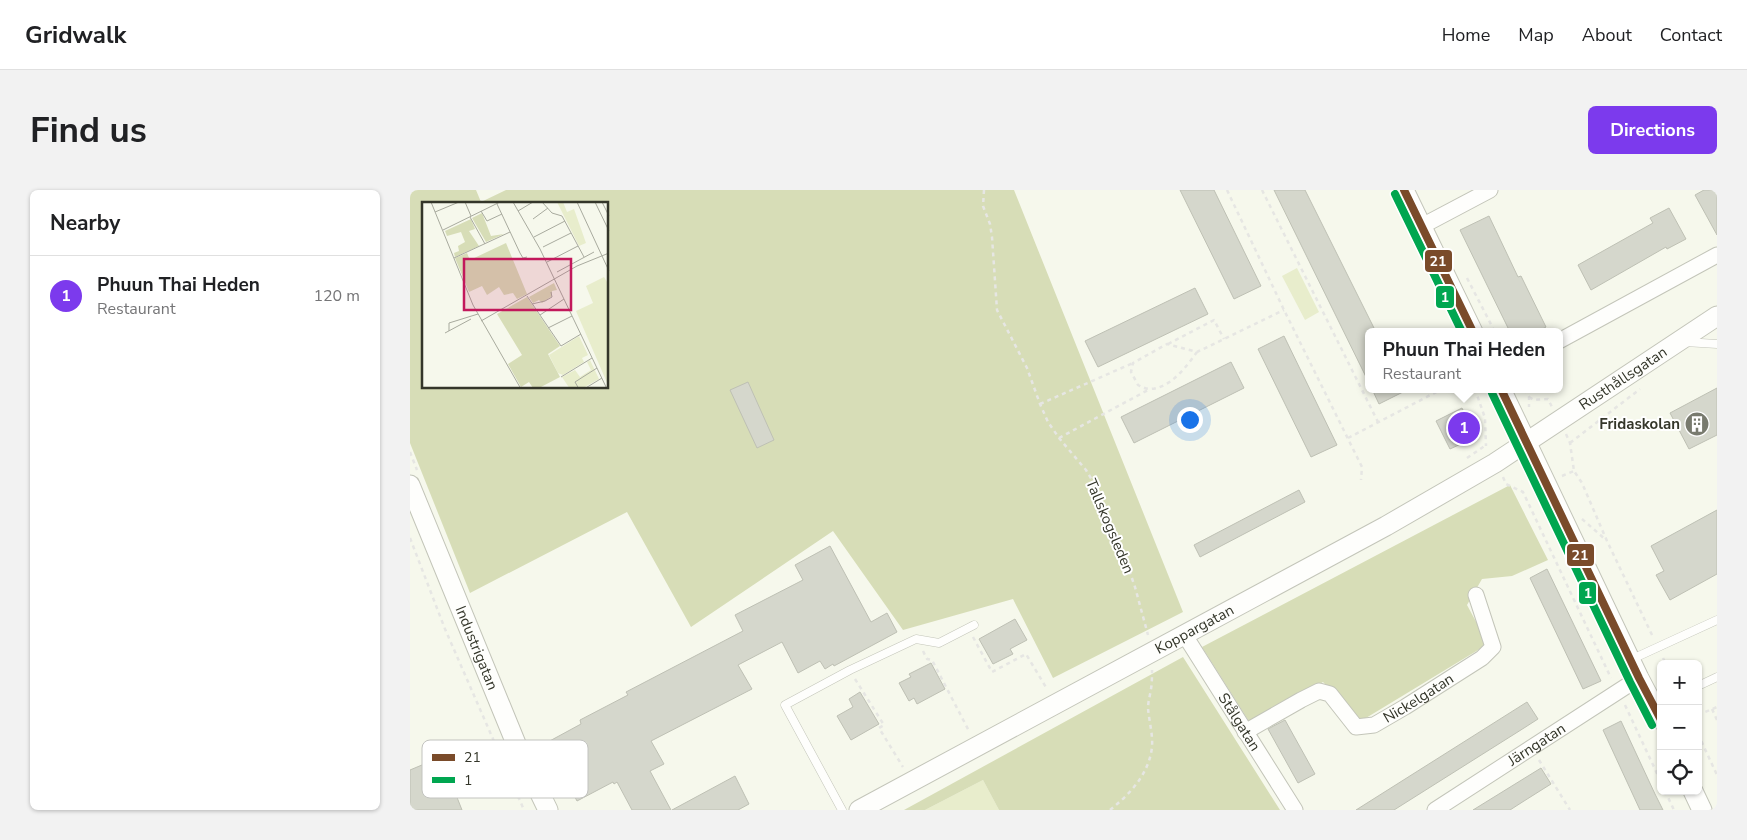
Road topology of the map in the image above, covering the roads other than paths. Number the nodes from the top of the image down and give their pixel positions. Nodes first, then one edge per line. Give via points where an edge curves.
1 (1404, 190) edge
2 (1490, 190) edge
3 (1422, 226) junction
4 (1717, 255) edge
5 (1717, 316) edge
6 (1471, 328) edge
7 (1563, 339) edge
8 (1678, 341) junction
9 (1717, 344) edge
10 (1503, 393) edge
11 (1527, 442) junction
12 (410, 485) edge
13 (1476, 595) dead end
14 (1717, 620) edge
15 (971, 627) road end
16 (1184, 634) junction
17 (1630, 660) junction
18 (1639, 678) junction
19 (1717, 678) edge
20 (1702, 684) edge
21 (1657, 706) edge
22 (1246, 732) junction
23 (515, 740) edge
24 (1695, 795) edge
25 (542, 798) edge
26 (548, 810) edge
27 (842, 810) edge
28 (858, 810) edge
29 (1295, 810) edge
30 (1436, 810) edge
31 (1702, 810) edge

1 - 3 street
2 - 3 street
3 - 6 street
4 - 7 street
5 - 8 street, Rusthållsgatan
8 - 9 lane
8 - 11 street, Rusthållsgatan
10 - 11 street
11 - 16 street, Koppargatan via 1386,526
11 - 17 street
12 - 23 street, Industrigatan
13 - 22 street, Nickelgatan via 1493,647 1482,658 1405,707 1374,725 1356,727 1330,694 1319,691
14 - 17 lane
15 - 27 lane via 939,643 916,639 785,706
16 - 22 street, Stålgatan
16 - 28 street, Koppargatan
17 - 18 street
18 - 21 street
18 - 30 street, Järngatan
19 - 20 lane
22 - 29 street, Stålgatan
24 - 31 street
25 - 26 street, Industrigatan

